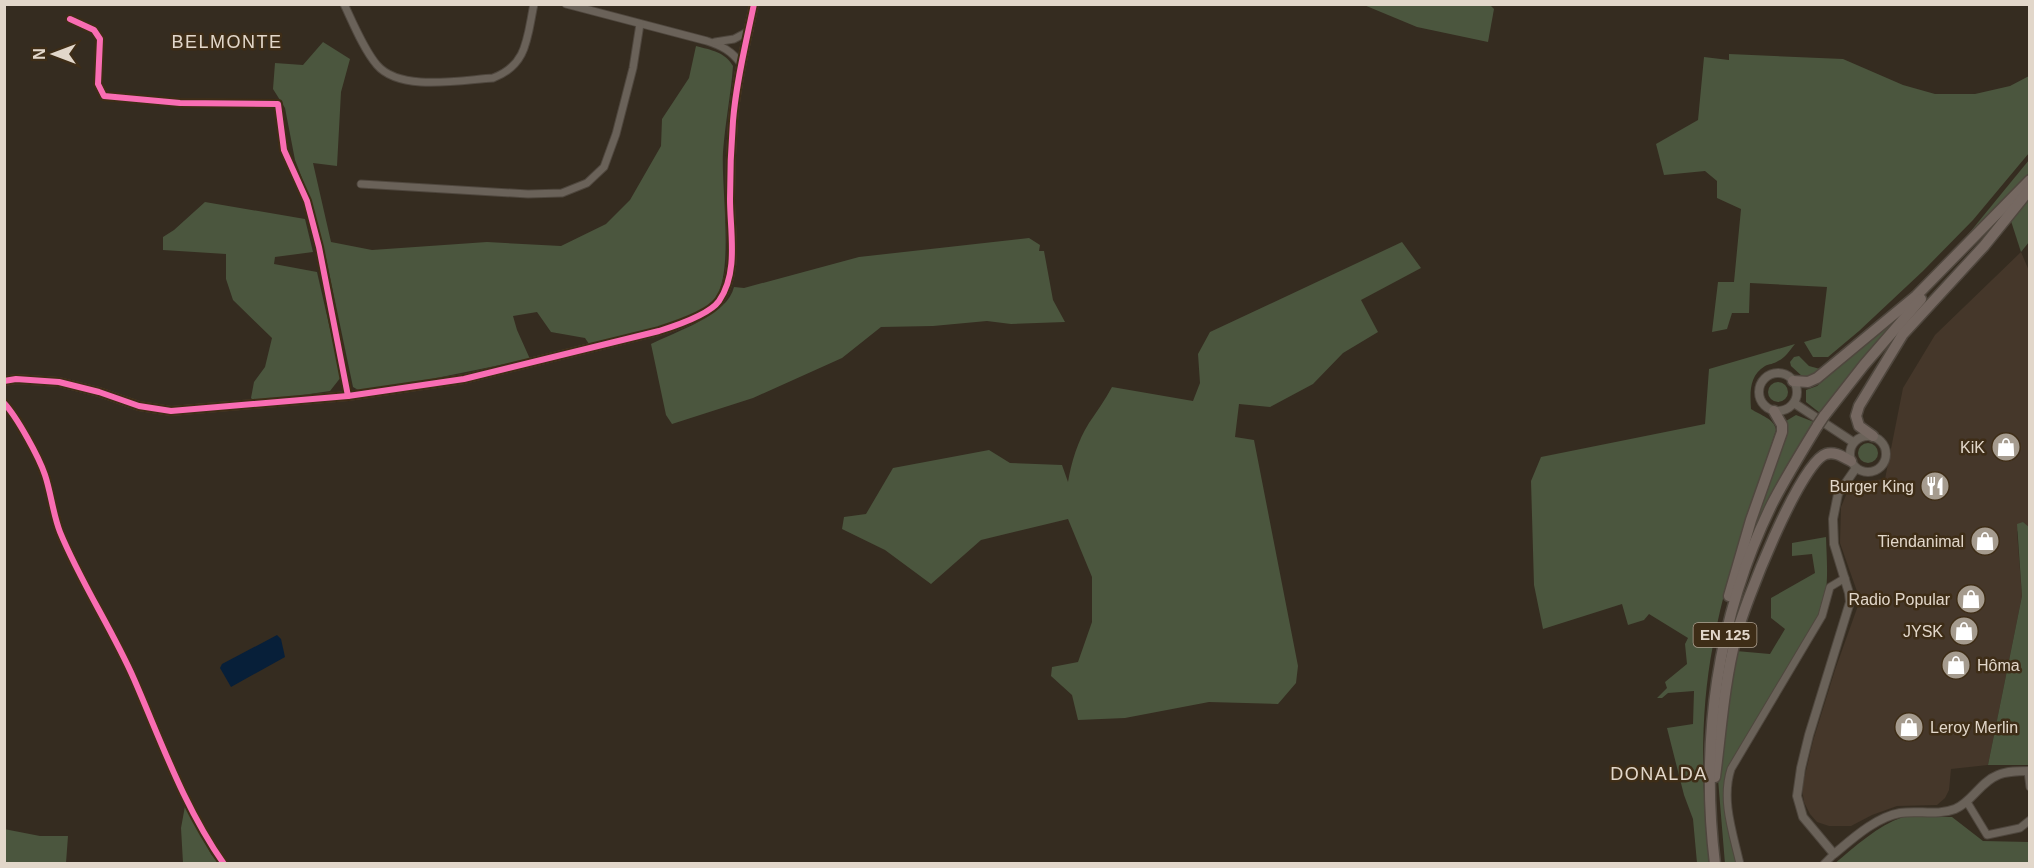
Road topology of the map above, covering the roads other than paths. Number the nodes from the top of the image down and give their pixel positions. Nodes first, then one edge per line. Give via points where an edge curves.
1 (344, 4) edge
2 (534, 4) edge
3 (566, 4) edge
4 (754, 4) edge
5 (70, 19) dead end
6 (640, 24) junction
7 (749, 31) junction
8 (707, 41) junction
9 (741, 64) junction
10 (2030, 181) edge
11 (361, 184) dead end
12 (2030, 188) edge
13 (4, 381) edge
14 (1793, 381) junction
15 (348, 396) junction
16 (4, 403) edge
17 (1794, 404) junction
18 (1774, 411) junction
19 (1823, 422) junction
20 (1873, 436) junction
21 (1853, 442) junction
22 (1854, 465) junction
23 (1845, 578) junction
24 (2029, 771) edge
25 (1715, 778) junction
26 (2030, 787) edge
27 (1709, 800) junction
28 (1967, 802) junction
29 (2030, 820) edge
30 (1834, 854) junction
31 (224, 864) edge
32 (1715, 864) edge
33 (1721, 864) edge
34 (1740, 864) edge
35 (1824, 864) edge

1 - 2 street via 376,64 386,74 419,82 504,74 522,54
3 - 6 street
4 - 7 street
5 - 15 street via 94,30 100,39 98,84 104,96 180,103 278,104 284,150 307,201 319,247
6 - 8 street
6 - 11 street via 616,134 604,167 587,183 562,193 528,194
7 - 8 street via 718,43
7 - 9 street
8 - 9 street via 723,46
9 - 15 street via 730,159 729,282 718,303 689,321 568,354 464,379
10 - 14 main road via 1886,323 1817,378
10 - 19 main road, EN 125 via 1882,344
12 - 19 main road, EN 125 via 1888,342
12 - 20 main road via 1984,246 1903,334 1856,416 1859,426
13 - 15 street via 59,382 139,406 171,411
14 - 17 street via 1797,392
14 - 18 street via 1786,375 1774,374 1761,384 1761,402
16 - 31 street via 44,472 59,530 133,677 190,807
17 - 18 street
17 - 21 street
18 - 27 main road via 1782,432 1740,555 1718,648 1708,725
19 - 25 main road, EN 125 via 1771,516 1742,592 1721,686
19 - 27 main road, EN 125 via 1771,506 1746,565 1730,618 1712,718
20 - 21 street
20 - 22 street via 1885,445 1884,463 1876,471 1866,473
21 - 22 street via 1850,452
22 - 23 street via 1838,494 1833,519 1834,544
22 - 25 main road via 1836,453 1820,457 1773,536 1736,634
23 - 30 street via 1848,609 1817,705 1797,796 1803,817
23 - 34 street via 1830,587 1822,616 1731,769 1727,804
24 - 26 street
24 - 28 street via 1997,775
25 - 33 main road, EN 125
27 - 32 main road, EN 125
28 - 29 street via 1988,835 2020,828
28 - 30 street via 1940,813 1899,813 1881,820
30 - 35 street

